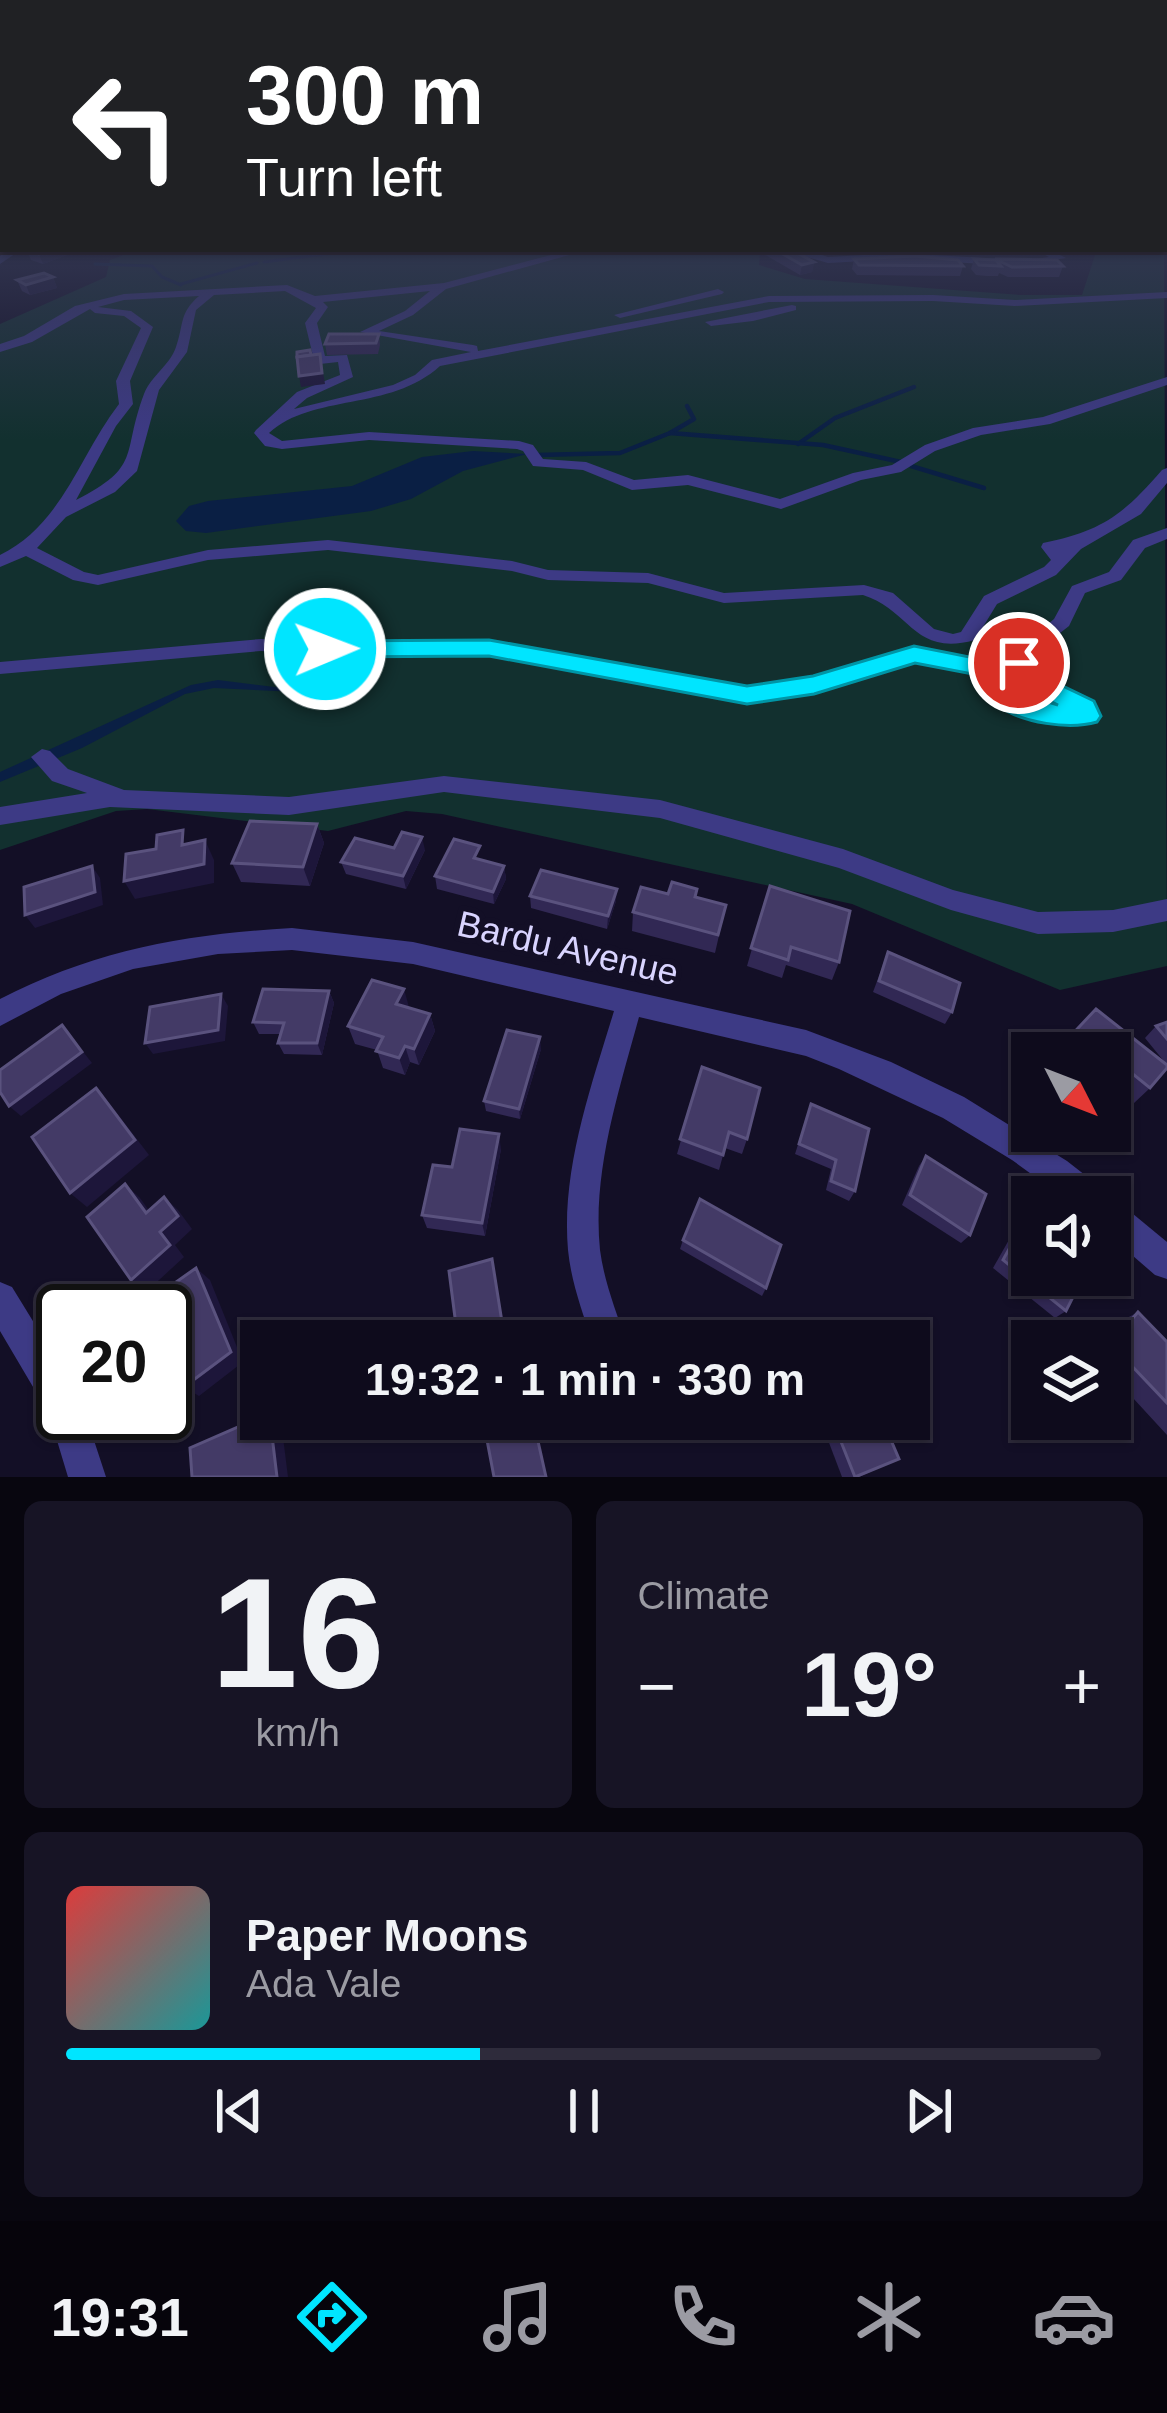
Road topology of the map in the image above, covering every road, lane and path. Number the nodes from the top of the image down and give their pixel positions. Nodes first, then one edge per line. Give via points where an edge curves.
1 (107, 302) edge
2 (199, 302) edge
3 (315, 302) edge
4 (423, 302) edge
5 (677, 302) edge
6 (757, 302) edge
7 (997, 302) edge
8 (1035, 302) edge
9 (71, 312) junction
10 (0, 348) edge
11 (1167, 381) edge
12 (277, 418) junction
13 (1167, 473) edge
14 (66, 512) junction
15 (1167, 533) edge
16 (27, 550) junction
17 (0, 562) edge
18 (0, 668) edge
19 (49, 764) dead end
20 (134, 798) junction
21 (0, 816) edge
22 (1167, 910) edge
23 (630, 1003) junction
24 (0, 1013) edge
25 (1057, 1176) edge
26 (1131, 1229) edge
27 (1163, 1250) edge
28 (0, 1299) edge
29 (602, 1320) edge
30 (36, 1358) edge
31 (75, 1440) edge
32 (87, 1477) edge

1 - 9 street
2 - 14 street via 182,352 152,390 132,468
3 - 12 street via 322,307 311,323 320,360 343,358 347,377 302,395
4 - 5 street via 366,332 486,348
6 - 12 street via 436,363 366,398
7 - 8 street
9 - 10 street
9 - 14 street via 115,310 147,327 123,381 126,404 84,464
11 - 12 street via 1046,421 978,431 902,467 781,505 688,480 625,484 586,466 538,463 519,445 369,436 270,443 261,434
13 - 16 street via 1135,511 990,600 968,636 953,640 927,634 887,597 864,590 724,598 648,578 548,575 328,545 208,555 98,580
14 - 16 street
15 - 18 street via 1139,544 1115,576 1078,590 1062,622 1023,653 1021,673 1085,708 1083,718 1024,707 971,663 914,654 814,685 747,695 460,646 261,645
16 - 17 street
19 - 20 street
20 - 21 street
20 - 22 street via 289,806 444,784 661,809 1038,922
23 - 24 street, Bardu Avenue via 369,944 292,939 133,958 52,985
23 - 25 street, Bardu Avenue via 856,1060 973,1118
23 - 29 street via 587,1181 583,1235
26 - 27 street
28 - 30 street
31 - 32 street

